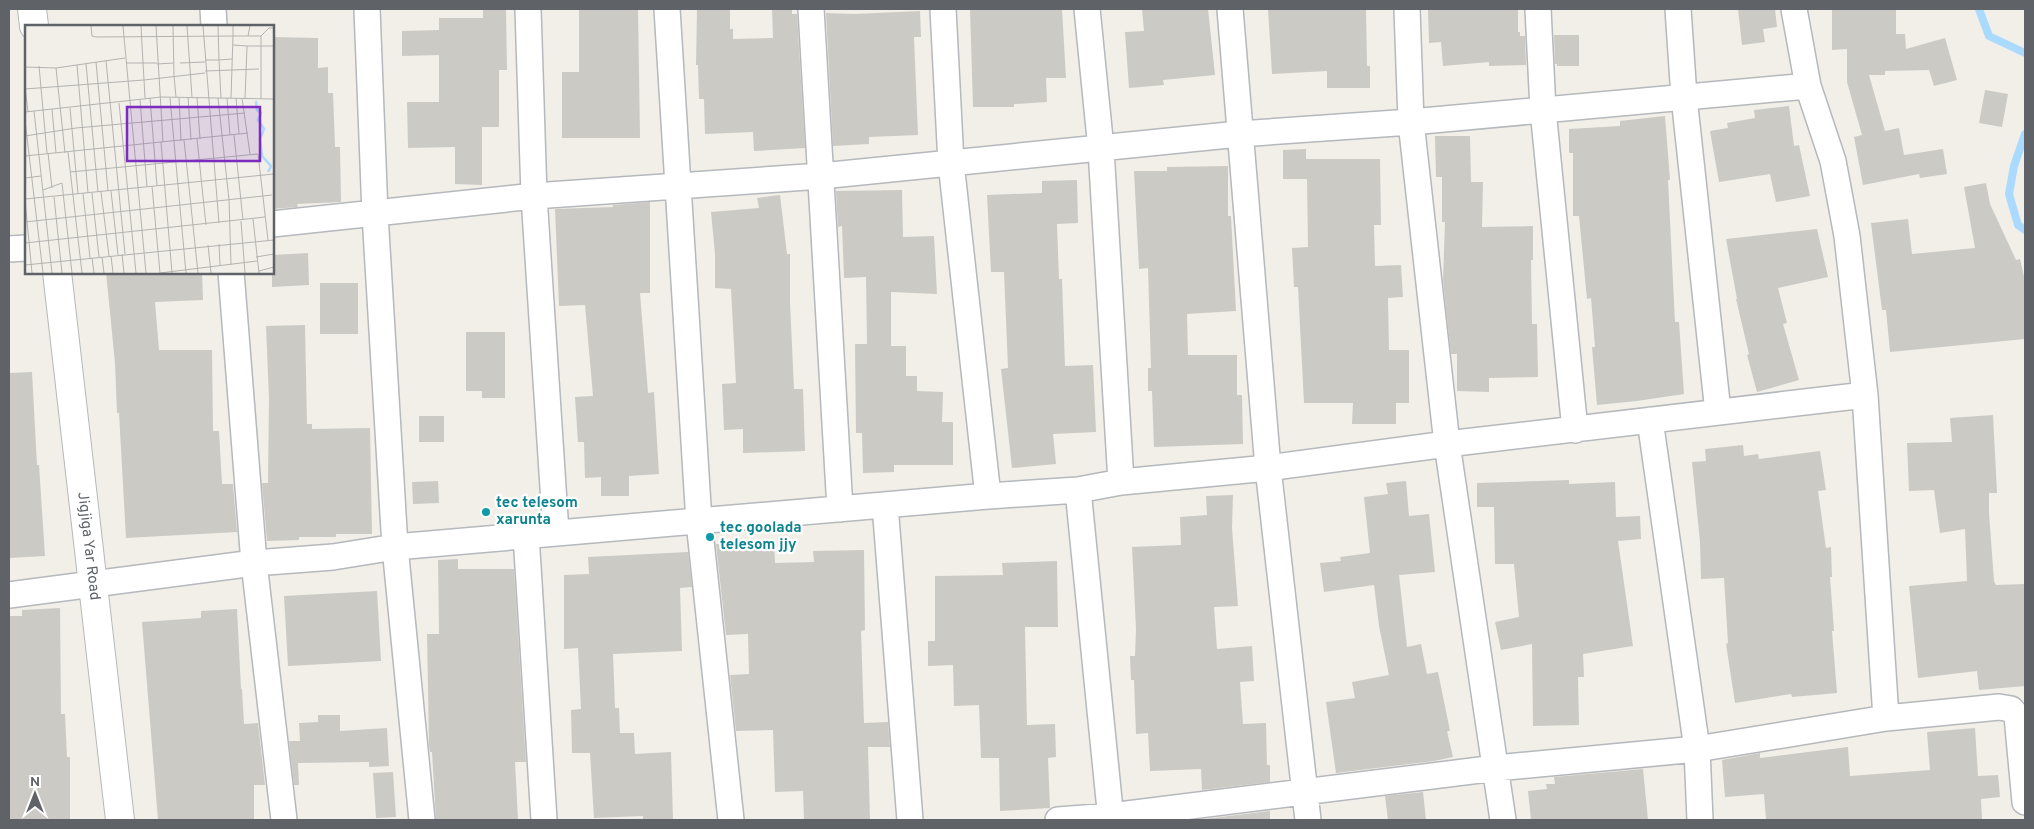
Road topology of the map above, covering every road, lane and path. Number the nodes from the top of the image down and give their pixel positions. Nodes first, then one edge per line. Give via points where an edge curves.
1 (32, 9) edge
2 (213, 9) edge
3 (367, 9) edge
4 (528, 9) edge
5 (667, 9) edge
6 (811, 9) edge
7 (943, 9) edge
8 (1086, 9) edge
9 (1230, 9) edge
10 (1406, 9) edge
11 (1538, 9) edge
12 (1678, 9) edge
13 (1794, 9) edge
14 (34, 25) edge
15 (214, 25) edge
16 (1808, 86) junction
17 (1684, 97) junction
18 (1543, 110) junction
19 (1411, 122) junction
20 (1239, 134) junction
21 (1100, 149) junction
22 (951, 163) junction
23 (820, 176) junction
24 (678, 186) junction
25 (534, 196) junction
26 (375, 214) junction
27 (274, 224) edge
28 (25, 248) edge
29 (9, 249) edge
30 (56, 274) edge
31 (231, 274) edge
32 (1865, 395) junction
33 (1718, 412) junction
34 (1650, 420) junction
35 (1575, 430) junction
36 (1447, 444) junction
37 (1268, 468) junction
38 (1121, 482) junction
39 (1078, 490) junction
40 (988, 496) junction
41 (885, 505) junction
42 (840, 509) junction
43 (699, 522) junction
44 (556, 533) junction
45 (526, 535) junction
46 (395, 547) junction
47 (254, 563) junction
48 (94, 584) junction
49 (9, 595) edge
50 (1886, 718) junction
51 (1697, 749) junction
52 (1496, 768) junction
53 (1304, 792) junction
54 (2025, 802) edge
55 (1111, 818) edge
56 (120, 820) edge
57 (284, 820) edge
58 (422, 820) edge
59 (544, 820) edge
60 (731, 820) edge
61 (910, 820) edge
62 (1058, 820) edge
63 (1308, 820) edge
64 (1503, 820) edge
65 (1700, 820) edge

1 - 14 street
2 - 15 street
3 - 26 street
4 - 25 street
5 - 24 street
6 - 23 street
7 - 22 street
8 - 21 street
9 - 20 street
10 - 19 street
11 - 18 street
12 - 17 street
13 - 16 street
16 - 17 street
16 - 32 street via 1833,161 1847,236
17 - 18 street
17 - 33 street
18 - 19 street
18 - 35 street
19 - 20 street
19 - 36 street
20 - 21 street
20 - 37 street
21 - 22 street
21 - 38 street
22 - 23 street
22 - 40 street
23 - 24 street
23 - 42 street
24 - 25 street
24 - 43 street
25 - 26 street
25 - 44 street
26 - 27 street
26 - 46 street
28 - 29 street
30 - 48 street, Jigjiga Yar Road
31 - 47 street
32 - 33 street
32 - 50 street
33 - 34 street
34 - 35 street
34 - 51 street
35 - 36 street
36 - 37 street
36 - 52 street
37 - 38 street
37 - 53 street
38 - 39 street
39 - 40 street
39 - 55 street
40 - 41 street
41 - 42 street
41 - 61 street
42 - 43 street
43 - 44 street
43 - 60 street
44 - 45 street
45 - 46 street
45 - 59 street
46 - 47 street via 333,557
46 - 58 street
47 - 48 street
47 - 57 street
48 - 49 street
48 - 56 street, Jigjiga Yar Road
50 - 51 street
50 - 54 street via 1999,706 2012,709 2017,716
51 - 52 street
51 - 65 street
52 - 53 street
52 - 64 street
53 - 55 street
53 - 63 street
55 - 62 street

